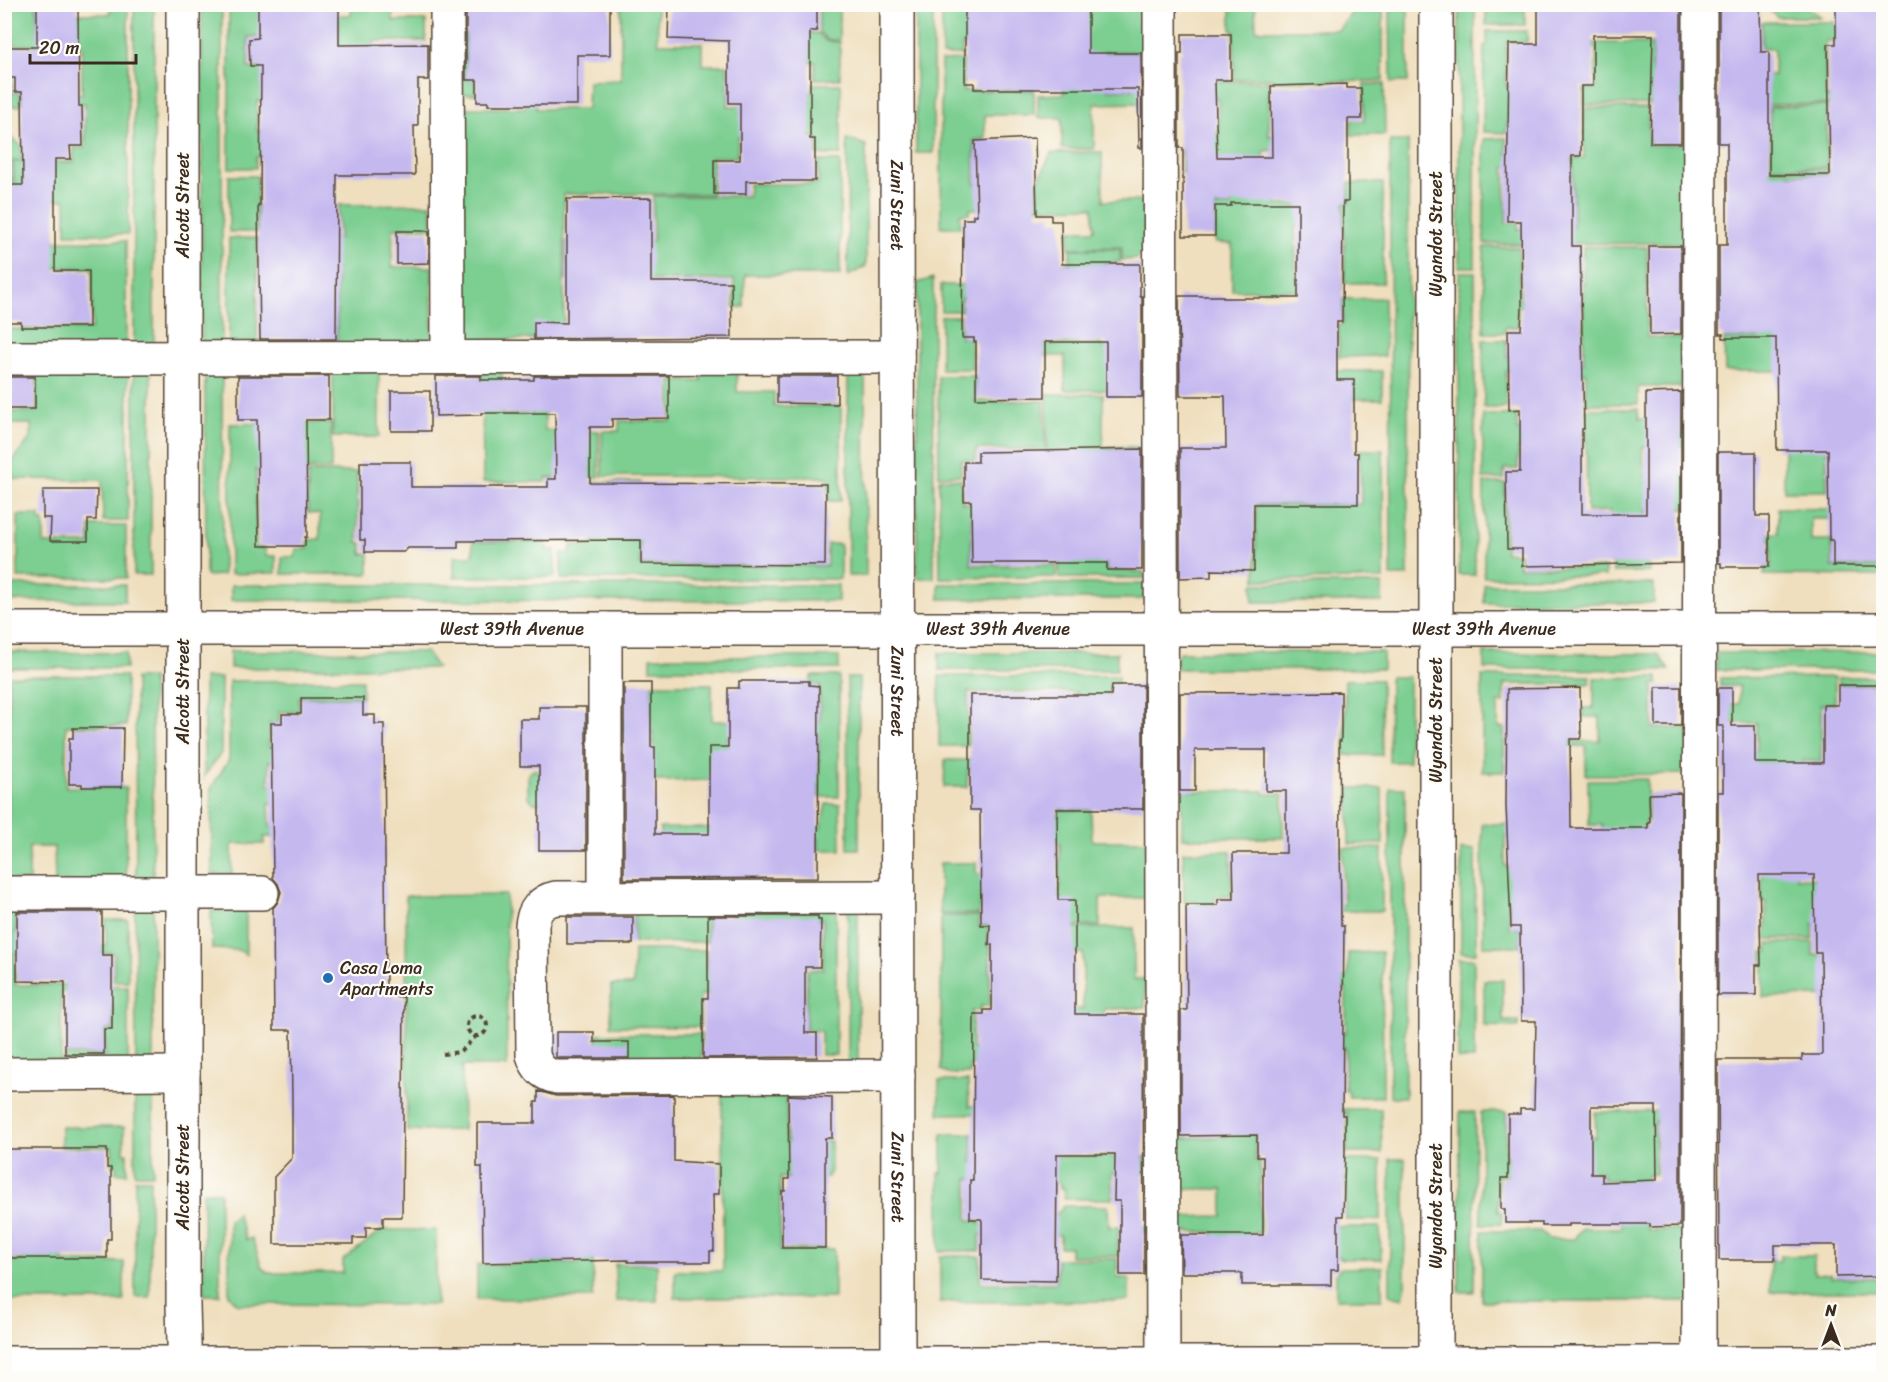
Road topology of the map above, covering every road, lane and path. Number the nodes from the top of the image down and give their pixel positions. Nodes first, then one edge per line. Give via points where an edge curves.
1 (183, 4) edge
2 (447, 4) edge
3 (897, 4) edge
4 (1160, 4) edge
5 (1436, 4) edge
6 (1700, 4) edge
7 (448, 357) junction
8 (897, 357) junction
9 (4, 358) edge
10 (183, 358) junction
11 (4, 629) edge
12 (183, 629) junction
13 (605, 629) junction
14 (897, 629) junction
15 (1162, 629) junction
16 (1436, 629) junction
17 (1700, 629) junction
18 (1884, 629) edge
19 (4, 893) edge
20 (183, 893) junction
21 (262, 893) dead end
22 (898, 897) junction
23 (605, 898) junction
24 (476, 1036) junction
25 (442, 1054) dead end
26 (183, 1073) junction
27 (4, 1074) edge
28 (898, 1076) junction
29 (4, 1362) edge
30 (1436, 1363) junction
31 (1699, 1363) junction
32 (1863, 1368) edge
33 (185, 1370) edge
34 (898, 1370) edge
35 (1163, 1370) edge
36 (1315, 1370) edge
37 (1585, 1370) edge

1 - 10 street, Alcott Street
2 - 7 street
3 - 8 street, Zuni Street
4 - 15 street
5 - 16 street, Wyandot Street
6 - 17 street
7 - 8 street
7 - 10 street
8 - 14 street, Zuni Street
9 - 10 street
10 - 12 street, Alcott Street
11 - 12 street, West 39th Avenue
12 - 13 street, West 39th Avenue
12 - 20 street, Alcott Street
13 - 14 street, West 39th Avenue
13 - 23 street
14 - 15 street, West 39th Avenue
14 - 22 street, Zuni Street
15 - 16 street, West 39th Avenue
15 - 35 street
16 - 17 street, West 39th Avenue
16 - 30 street, Wyandot Street
17 - 18 street, West 39th Avenue
17 - 31 street
19 - 20 street
20 - 21 street
20 - 26 street, Alcott Street
22 - 23 street
22 - 28 street, Zuni Street
23 - 28 street via 548,900 532,917 532,1055 547,1075
24 - 24 path via 483,1035 488,1026 478,1016 471,1017 466,1025 470,1034
24 - 25 path via 460,1053
26 - 27 street
26 - 33 street, Alcott Street
28 - 34 street, Zuni Street
29 - 33 street
30 - 36 street
30 - 37 street
31 - 32 street
31 - 37 street
33 - 34 street
34 - 35 street
35 - 36 street

